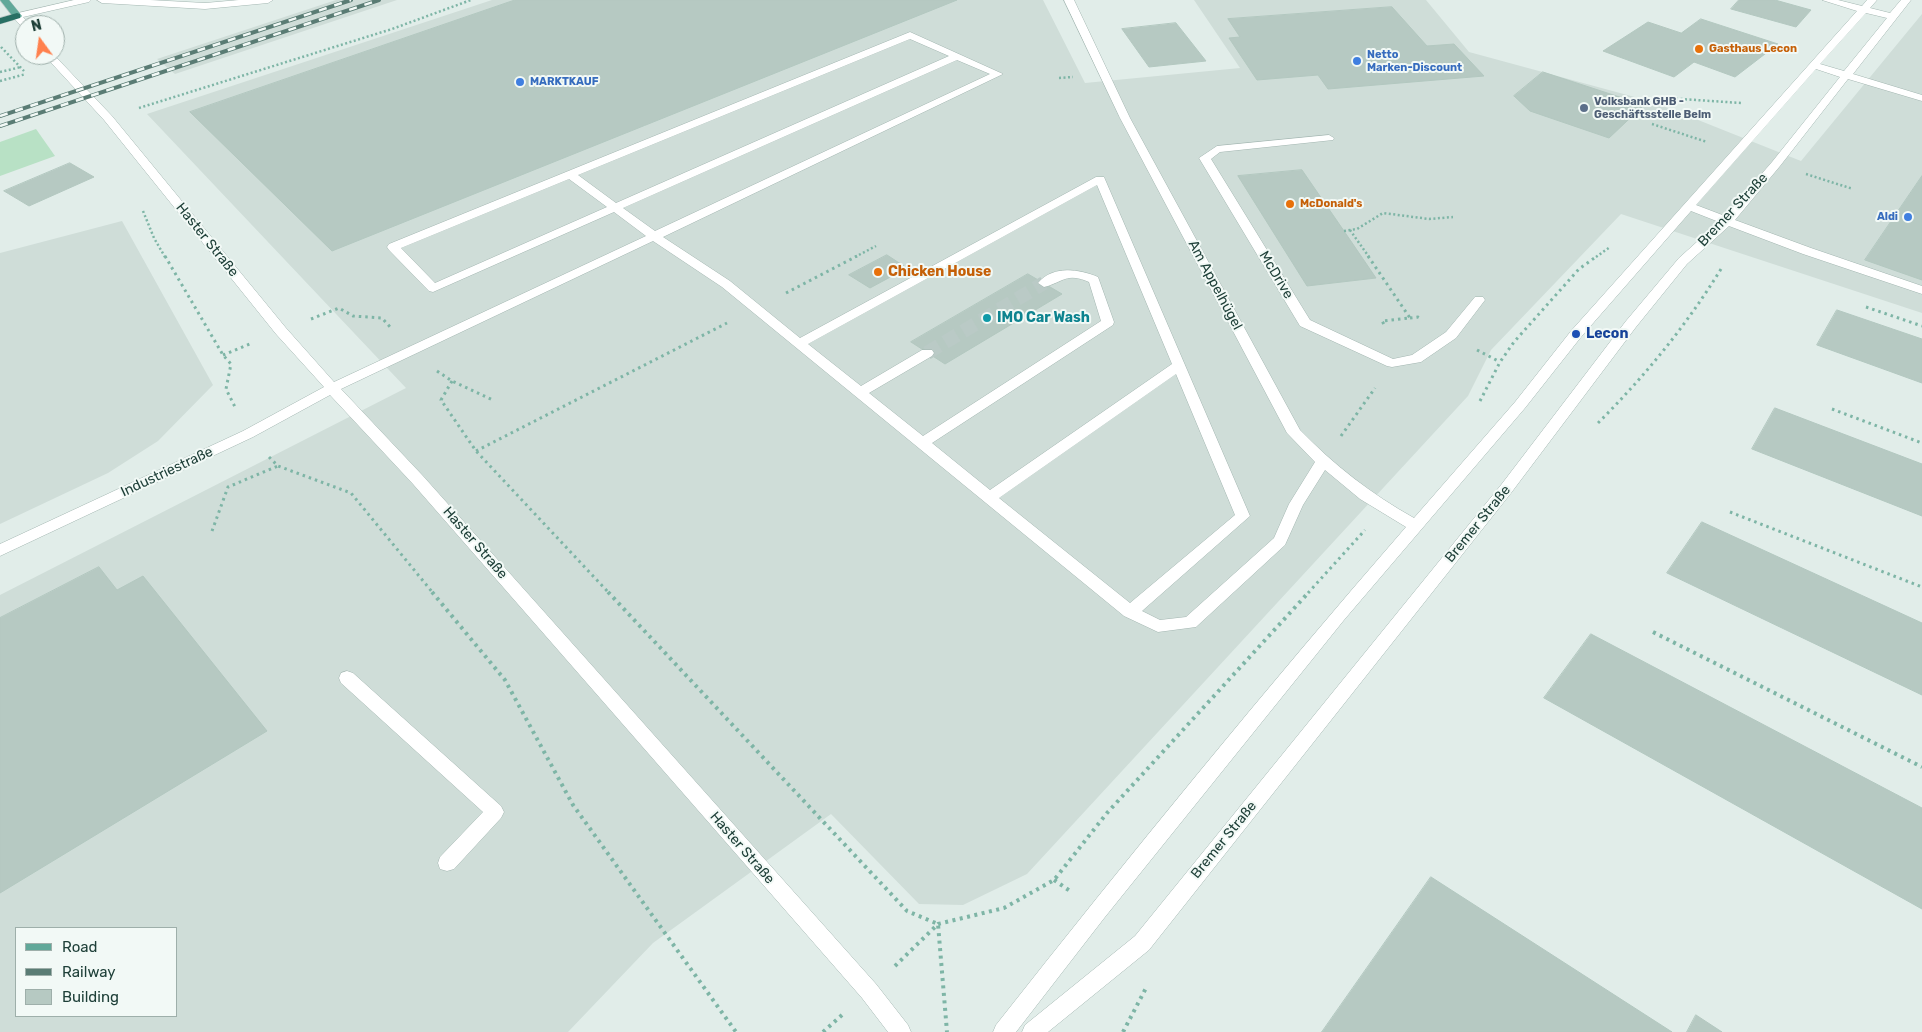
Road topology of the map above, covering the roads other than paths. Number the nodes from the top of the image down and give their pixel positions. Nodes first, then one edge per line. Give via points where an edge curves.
1 (4, 0) edge
2 (86, 0) edge
3 (102, 0) edge
4 (268, 0) edge
5 (1068, 0) edge
6 (1827, 0) edge
7 (1872, 0) edge
8 (1906, 0) edge
9 (1865, 9) junction
10 (16, 15) edge
11 (21, 15) edge
12 (15, 17) edge
13 (1893, 17) junction
14 (0, 21) edge
15 (957, 56) junction
16 (58, 65) edge
17 (1815, 66) junction
18 (1846, 75) junction
19 (1922, 98) edge
20 (1329, 138) dead end
21 (570, 174) junction
22 (1688, 206) junction
23 (615, 208) junction
24 (1727, 221) junction
25 (655, 237) junction
26 (1044, 283) tunnel mouth
27 (1922, 290) edge
28 (1479, 300) dead end
29 (799, 344) junction
30 (927, 353) tunnel mouth
31 (1180, 365) junction
32 (332, 388) junction
33 (860, 393) junction
34 (922, 443) junction
35 (1322, 462) junction
36 (989, 498) junction
37 (1414, 526) junction
38 (0, 550) edge
39 (1130, 612) junction
40 (348, 678) dead end
41 (447, 864) dead end
42 (901, 1032) edge
43 (1003, 1032) edge
44 (1032, 1032) edge

1 - 10 main road
2 - 11 street
3 - 4 street via 205,6
5 - 35 street, Am Appelhügel via 1125,118 1294,433
6 - 9 street
7 - 9 street
8 - 13 street, Bremer Straße
9 - 13 street
9 - 17 street
12 - 14 highway
13 - 18 street, Bremer Straße
15 - 21 street via 910,35
15 - 23 street
15 - 25 street, Industriestraße via 998,74
16 - 32 street, Haster Straße via 108,118 281,331
17 - 18 street
17 - 22 street
18 - 19 street
18 - 24 street, Bremer Straße
20 - 28 street, McDrive via 1217,149 1205,158 1305,323 1392,363 1416,360 1451,335
21 - 23 street
21 - 23 street via 392,247 433,288
22 - 24 street
22 - 37 street
23 - 25 street
24 - 27 street
24 - 44 street, Bremer Straße via 1683,261 1631,324 1506,489 1142,943
25 - 29 street via 726,284
25 - 32 street, Industriestraße
26 - 34 street via 1077,272 1094,280 1108,322
29 - 31 street via 1100,179
29 - 33 street
30 - 33 street
31 - 36 street
31 - 39 street via 1243,516
32 - 38 street, Industriestraße via 248,434
32 - 42 street, Haster Straße via 418,480
33 - 34 street
34 - 36 street
35 - 37 street, Am Appelhügel via 1384,509
35 - 39 street via 1296,504 1280,541 1190,623 1158,626
36 - 39 street
37 - 43 street via 1098,911
40 - 41 street via 495,812

